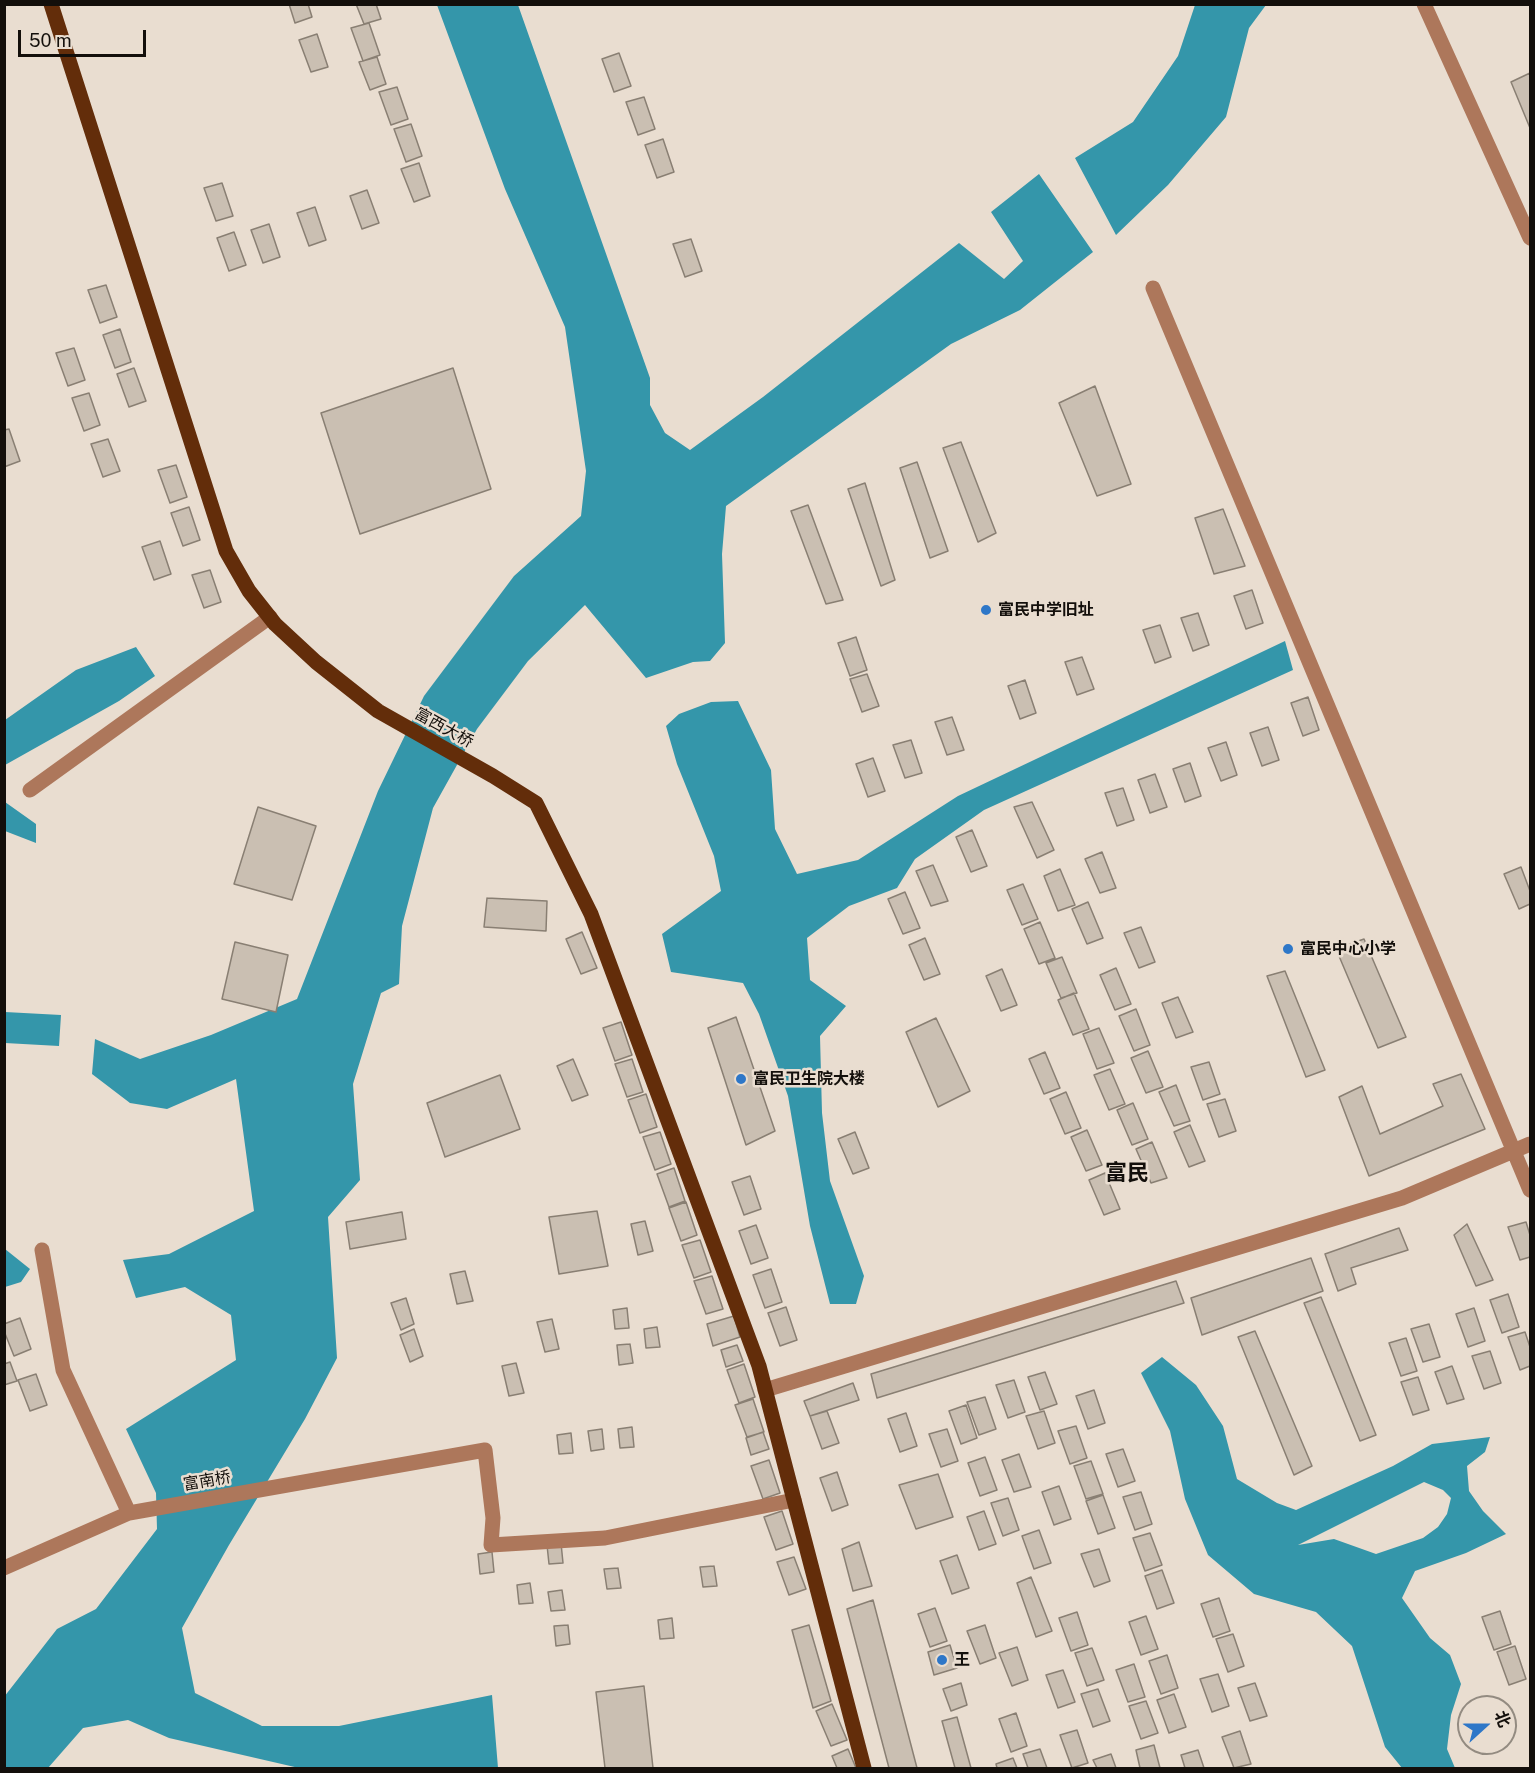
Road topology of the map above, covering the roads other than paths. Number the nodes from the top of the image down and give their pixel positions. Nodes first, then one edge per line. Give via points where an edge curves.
1 (51, 4) edge
2 (1424, 4) edge
3 (1530, 238) edge
4 (1153, 288) dead end
5 (270, 617) junction
6 (30, 790) dead end
7 (1530, 1144) edge
8 (1514, 1151) junction
9 (1530, 1190) edge
10 (42, 1250) dead end
11 (765, 1390) junction
12 (794, 1500) junction
13 (129, 1513) junction
14 (4, 1568) edge
15 (864, 1768) edge

1 - 5 main road, 富西大桥 via 226,551 249,591
2 - 3 street
4 - 8 street
5 - 6 street
5 - 11 main road, 富西大桥 via 316,662 378,711 536,803 591,914
7 - 8 street
8 - 9 street
8 - 11 street via 1402,1198
10 - 13 street via 63,1370
11 - 12 main road, 富西大桥
12 - 13 street, 富南桥 via 605,1538 491,1545 493,1518 485,1450
12 - 15 main road, 富西大桥
13 - 14 street, 富南桥

